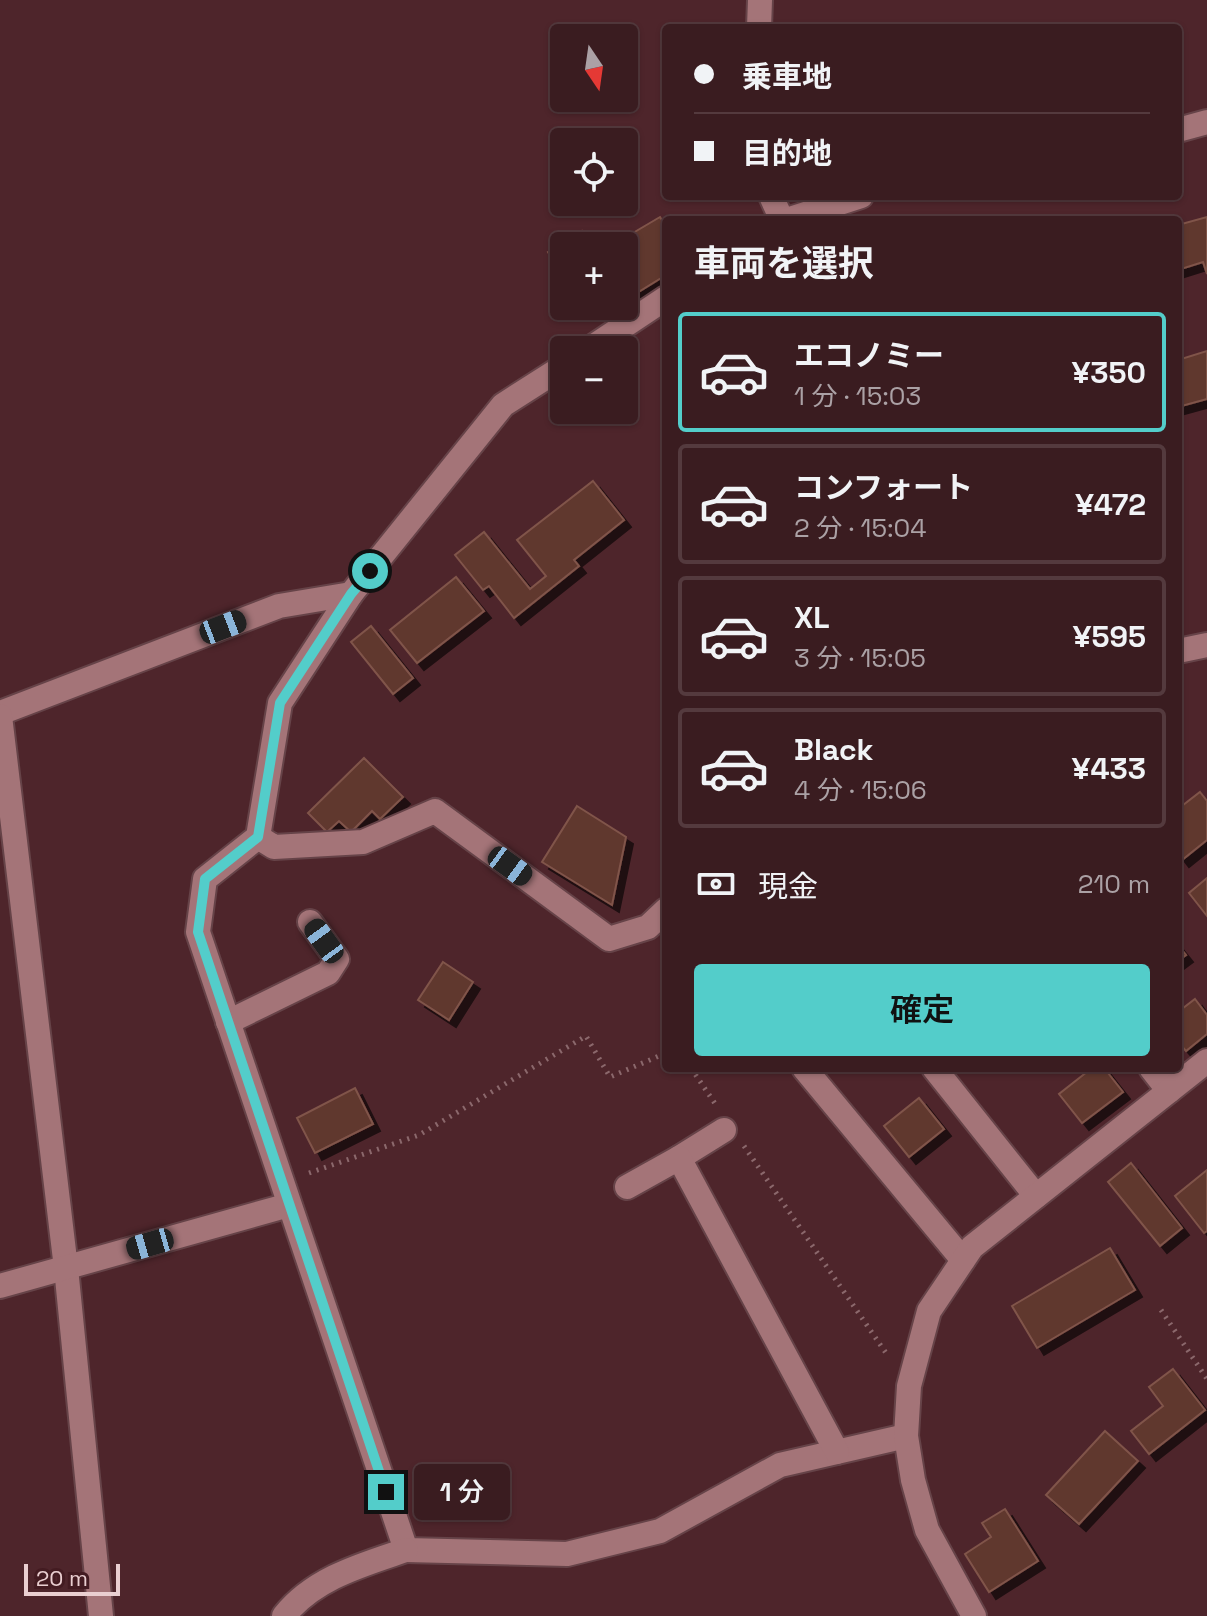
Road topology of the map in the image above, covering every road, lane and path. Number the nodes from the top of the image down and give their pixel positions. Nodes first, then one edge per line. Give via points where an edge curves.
1 (760, 0) edge
2 (759, 24) edge
3 (1207, 122) edge
4 (1182, 129) edge
5 (848, 200) edge
6 (797, 216) edge
7 (662, 301) edge
8 (609, 336) edge
9 (550, 375) edge
10 (351, 594) junction
11 (1207, 645) edge
12 (1182, 650) edge
13 (0, 714) edge
14 (258, 837) junction
15 (662, 914) edge
16 (310, 922) dead end
17 (228, 1022) junction
18 (662, 1055) edge
19 (1207, 1061) edge
20 (694, 1072) edge
21 (807, 1072) edge
22 (937, 1072) edge
23 (1154, 1072) edge
24 (1169, 1091) junction
25 (717, 1106) dead end
26 (734, 1137) joint
27 (679, 1158) junction
28 (627, 1187) dead end
29 (286, 1194) junction
30 (1036, 1196) junction
31 (963, 1260) junction
32 (66, 1268) junction
33 (0, 1286) edge
34 (1161, 1310) dead end
35 (1207, 1379) edge
36 (909, 1386) junction
37 (906, 1436) junction
38 (837, 1452) junction
39 (406, 1550) junction
40 (101, 1616) edge
41 (284, 1616) edge
42 (974, 1616) edge

1 - 2 street
3 - 4 street
5 - 6 street
7 - 8 street
9 - 10 street via 503,405
10 - 13 street via 279,606
10 - 14 street via 280,703
11 - 12 street
13 - 32 street
14 - 15 street via 274,847 363,842 435,811 609,939 648,927
14 - 17 street via 205,879 198,932
16 - 17 street via 337,959 328,973
17 - 29 street
18 - 29 path via 610,1077 586,1036 419,1135
19 - 24 street
20 - 25 path
21 - 31 street
22 - 30 street
23 - 24 street
24 - 30 street
26 - 27 street
26 - 36 path
27 - 28 street
27 - 38 street
29 - 32 street
29 - 39 street
30 - 31 street
31 - 36 street via 929,1311
32 - 33 street
32 - 40 street
34 - 35 path
36 - 37 street
37 - 38 street
37 - 42 street via 927,1530
38 - 39 street via 780,1465 660,1531 567,1554
39 - 41 street via 331,1577

